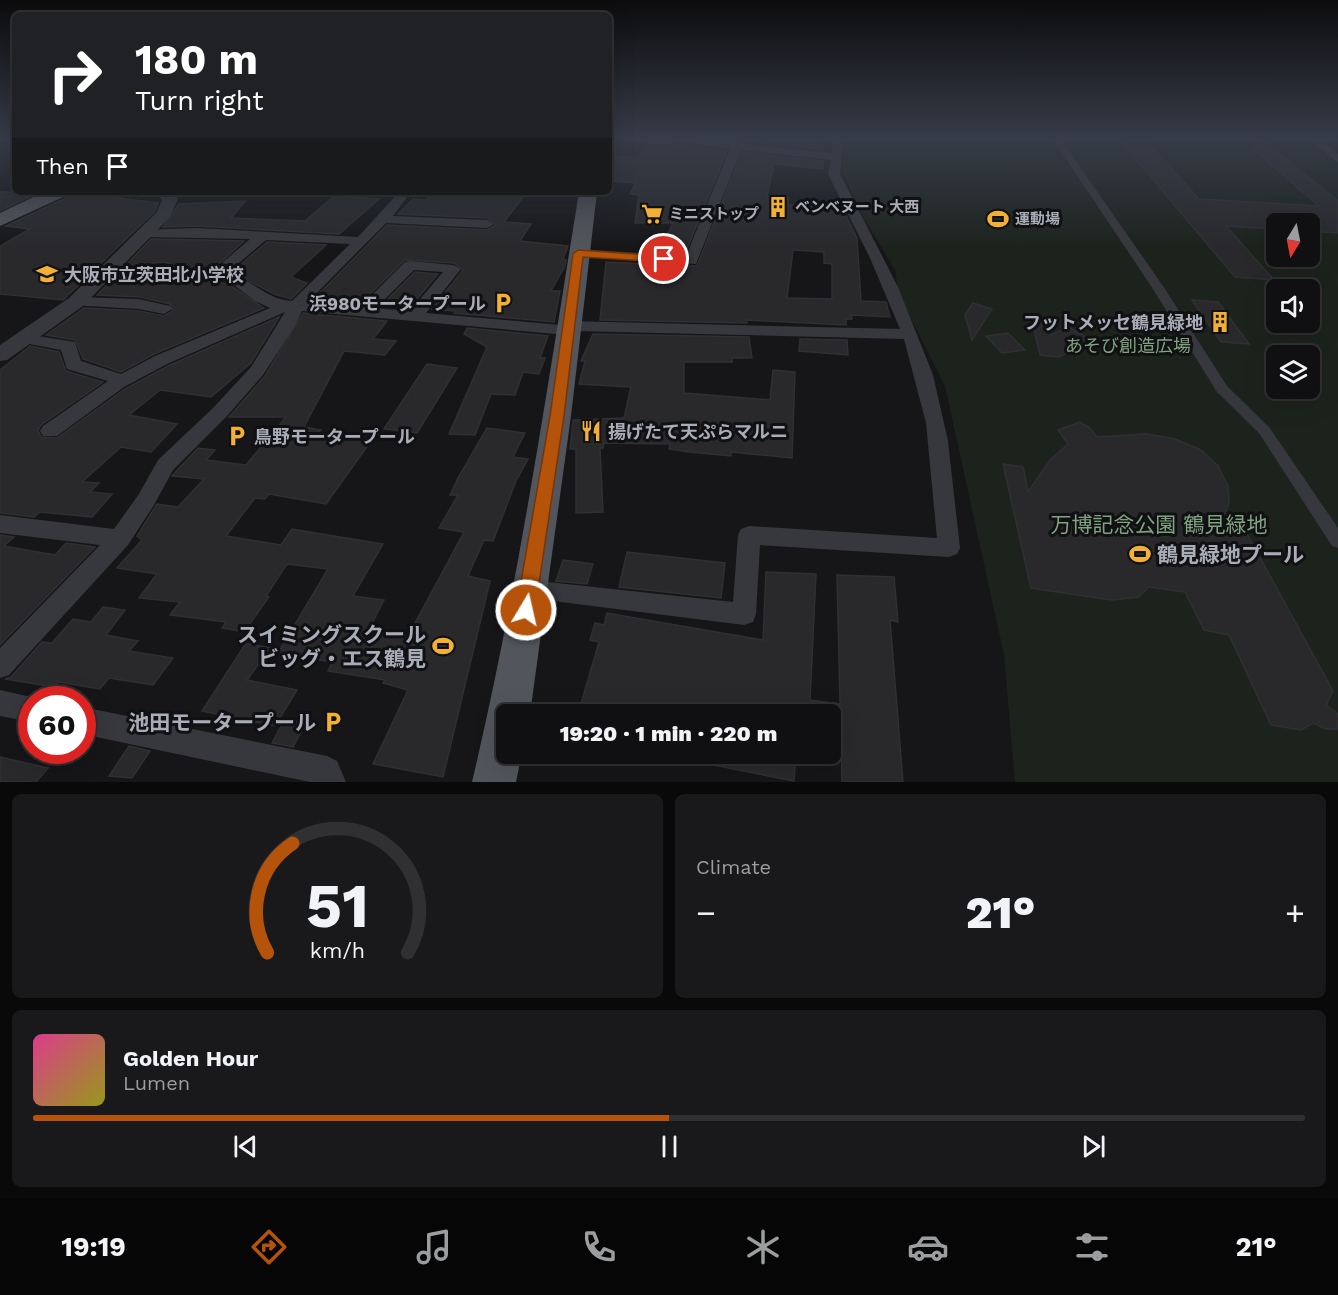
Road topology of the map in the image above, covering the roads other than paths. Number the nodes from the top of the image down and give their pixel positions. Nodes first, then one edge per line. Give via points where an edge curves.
1 (726, 174) edge
2 (834, 174) edge
3 (1081, 174) edge
4 (53, 195) edge
5 (167, 195) edge
6 (403, 195) edge
7 (588, 195) edge
8 (383, 219) junction
9 (0, 220) edge
10 (487, 224) dead end
11 (146, 233) junction
12 (261, 237) junction
13 (362, 241) junction
14 (578, 254) junction
15 (166, 268) dead end
16 (106, 273) junction
17 (76, 302) junction
18 (293, 306) junction
19 (164, 309) dead end
20 (364, 312) junction
21 (415, 316) junction
22 (568, 328) junction
23 (908, 334) junction
24 (25, 339) junction
25 (0, 356) edge
26 (123, 381) junction
27 (51, 431) dead end
28 (0, 524) edge
29 (120, 539) junction
30 (1338, 541) edge
31 (529, 590) junction
32 (0, 666) edge
33 (0, 703) edge
34 (510, 704) edge
35 (18, 707) edge
36 (96, 723) edge
37 (498, 764) edge
38 (331, 782) edge
39 (494, 782) edge

1 - 14 street via 691,261
2 - 23 street via 884,268
3 - 30 street via 1222,389 1264,430
4 - 9 main road
5 - 11 street via 170,199 164,214
6 - 8 street
7 - 14 main road
8 - 10 street
8 - 13 street
11 - 12 street
11 - 16 street
12 - 13 street
12 - 18 street via 215,275 236,279 260,298
13 - 18 street
14 - 22 main road
15 - 16 street
16 - 17 street
17 - 19 street via 139,304
17 - 24 street
18 - 20 street
18 - 26 street via 161,360
18 - 29 street via 286,326 257,371 165,465
20 - 21 street
20 - 21 street via 410,265 454,269
21 - 22 street
22 - 23 street
22 - 31 main road
23 - 31 street via 932,408 949,548 749,536 744,614
24 - 25 street
24 - 26 street via 69,346 73,365
26 - 27 street
28 - 29 street
29 - 32 street
31 - 34 main road
33 - 35 street
36 - 38 street via 327,771
37 - 39 main road

